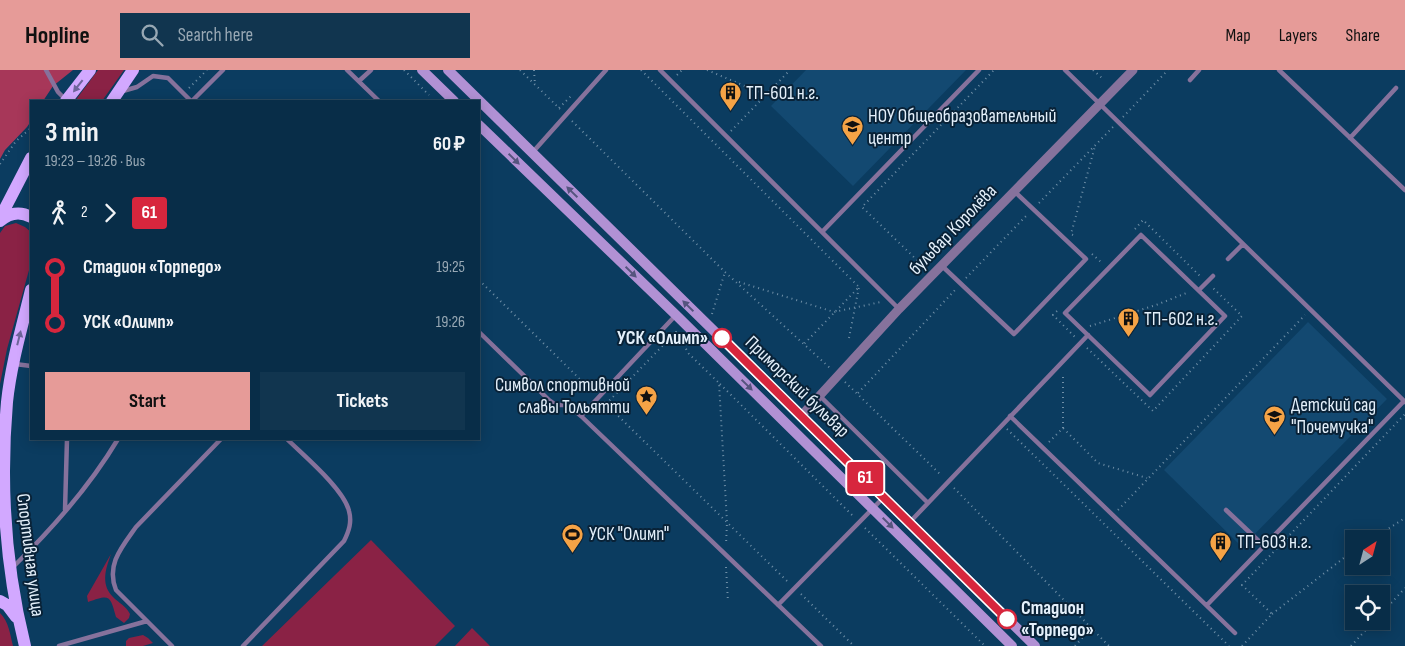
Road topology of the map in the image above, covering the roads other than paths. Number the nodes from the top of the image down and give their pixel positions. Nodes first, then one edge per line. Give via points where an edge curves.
1 (46, 70) edge
2 (90, 70) edge
3 (133, 70) edge
4 (223, 70) edge
5 (347, 70) edge
6 (371, 70) edge
7 (422, 70) edge
8 (448, 70) edge
9 (453, 70) edge
10 (606, 70) edge
11 (660, 70) edge
12 (979, 70) edge
13 (1065, 70) edge
14 (1132, 70) edge
15 (1199, 70) edge
16 (1279, 70) edge
17 (1190, 80) dead end
18 (359, 82) junction
19 (464, 86) junction
20 (1396, 88) dead end
21 (114, 97) edge
22 (65, 100) edge
23 (67, 100) edge
24 (190, 100) edge
25 (192, 100) edge
26 (379, 100) edge
27 (449, 100) edge
28 (478, 100) edge
29 (480, 102) edge
30 (1100, 104) junction
31 (480, 126) edge
32 (1350, 138) junction
33 (532, 153) junction
34 (29, 162) edge
35 (30, 182) edge
36 (1405, 190) edge
37 (1014, 191) junction
38 (30, 217) edge
39 (0, 220) edge
40 (822, 232) junction
41 (1243, 244) junction
42 (1228, 259) dead end
43 (941, 266) junction
44 (1213, 276) dead end
45 (1199, 290) junction
46 (30, 294) edge
47 (899, 309) junction
48 (676, 315) junction
49 (480, 333) edge
50 (1088, 336) junction
51 (13, 364) junction
52 (30, 366) edge
53 (820, 396) junction
54 (1404, 401) edge
55 (581, 416) junction
56 (801, 416) junction
57 (1010, 416) junction
58 (66, 440) edge
59 (117, 440) edge
60 (220, 440) edge
61 (288, 440) edge
62 (884, 497) junction
63 (928, 503) junction
64 (873, 508) junction
65 (1226, 510) dead end
66 (65, 511) junction
67 (909, 522) junction
68 (1264, 546) junction
69 (5, 566) edge
70 (0, 601) edge
71 (778, 605) junction
72 (1207, 605) junction
73 (19, 621) junction
74 (146, 621) junction
75 (1235, 633) dead end
76 (25, 646) edge
77 (59, 646) edge
78 (172, 646) edge
79 (243, 646) edge
80 (821, 646) edge
81 (1012, 646) edge
82 (1035, 646) edge

1 - 22 lane
2 -> 23 main road
3 - 21 main road
4 - 25 lane
5 - 18 lane
6 - 18 lane
7 - 27 main road
8 - 19 main road, Приморский бульвар
9 - 19 main road
10 - 33 lane
11 - 40 lane
12 - 40 lane
13 - 30 lane
14 - 30 street, бульвар Королёва
15 - 17 lane
16 - 32 lane
18 - 26 lane
19 - 28 main road, Приморский бульвар
20 - 32 lane
21 - 24 lane via 153,76 168,78
29 - 33 main road, Приморский бульвар
30 - 37 street, бульвар Королёва
30 - 41 lane
31 -> 48 main road
32 - 36 lane
56 -> 33 main road, Приморский бульвар
34 - 35 main road via 27,176
34 - 39 main road
37 - 43 street, бульвар Королёва
37 - 43 lane via 1086,259 1014,334
38 - 39 main road via 16,214
40 - 47 lane
41 - 42 lane
41 - 54 lane
43 - 47 street, бульвар Королёва
44 - 45 lane
45 - 50 lane via 1141,235 1065,314
45 - 50 lane via 1226,316 1150,394
51 -> 46 main road, Спортивная улица
47 - 53 street, бульвар Королёва
48 - 55 lane
48 -> 64 main road
49 - 55 lane via 549,400 556,405 568,404
50 - 57 lane
51 - 52 lane
51 - 69 main road, Спортивная улица via 4,448
53 - 56 street, бульвар Королёва
53 - 63 lane
54 - 68 lane
55 - 71 lane
56 - 62 main road, Приморский бульвар
57 - 63 lane
57 - 72 lane
58 - 66 lane
59 - 66 lane
60 - 74 lane via 136,527 112,570 116,590
61 - 79 lane via 345,501 349,510 349,531 344,541
62 - 64 lane
62 - 67 main road, Приморский бульвар
63 - 67 lane
64 - 71 lane
64 -> 81 main road
65 - 68 lane
66 - 69 lane via 50,530
67 - 82 main road, Приморский бульвар
68 - 72 lane
69 - 73 main road, Спортивная улица
70 - 73 main road via 7,604
71 - 80 lane
72 - 75 lane
73 - 76 main road, Спортивная улица
74 - 77 lane
74 - 78 lane

